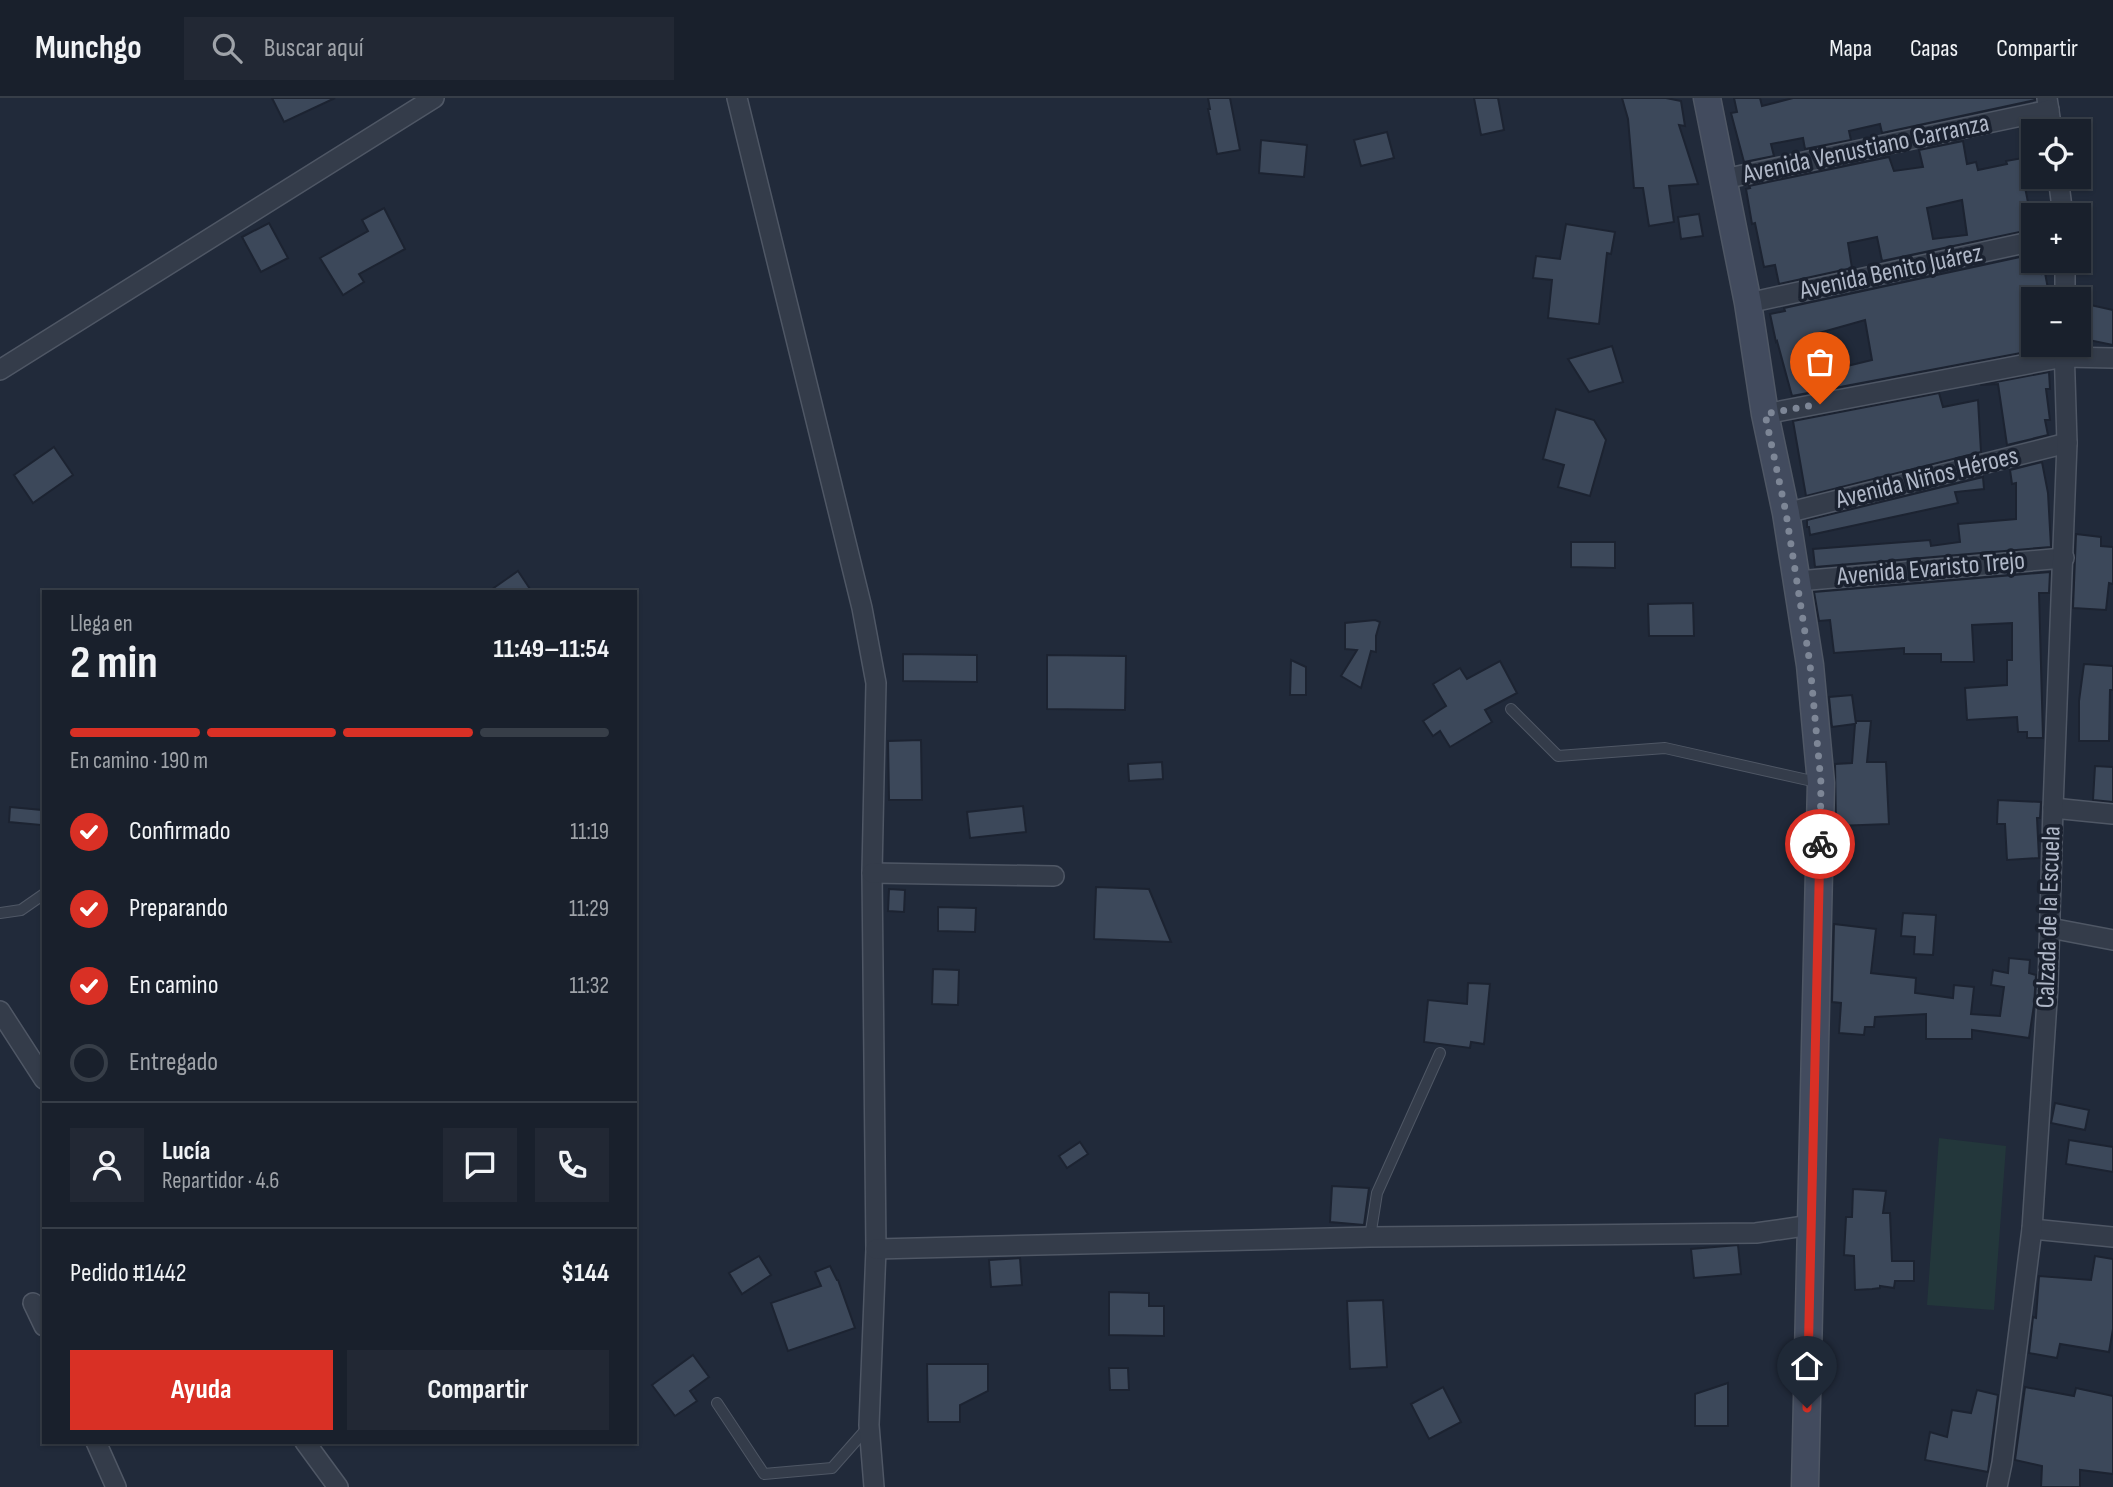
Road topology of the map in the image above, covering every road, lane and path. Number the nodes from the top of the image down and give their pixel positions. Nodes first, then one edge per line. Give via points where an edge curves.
1 (434, 98) edge
2 (737, 98) edge
3 (1707, 98) edge
4 (2048, 104) edge
5 (1724, 179) junction
6 (2021, 244) edge
7 (1748, 303) junction
8 (2091, 355) edge
9 (2036, 357) edge
10 (2064, 357) edge
11 (2113, 358) edge
12 (0, 370) edge
13 (1765, 414) junction
14 (2067, 443) junction
15 (1786, 513) junction
16 (2064, 558) junction
17 (1798, 581) junction
18 (1511, 709) dead end
19 (1821, 783) junction
20 (2053, 808) junction
21 (2113, 814) edge
22 (873, 873) junction
23 (1054, 876) dead end
24 (42, 895) edge
25 (0, 913) edge
26 (2050, 928) junction
27 (2113, 940) edge
28 (0, 1011) edge
29 (1440, 1054) dead end
30 (42, 1076) edge
31 (1811, 1225) junction
32 (2032, 1229) junction
33 (1370, 1237) junction
34 (2113, 1237) edge
35 (876, 1249) junction
36 (33, 1303) dead end
37 (42, 1322) edge
38 (716, 1403) dead end
39 (869, 1425) junction
40 (97, 1444) edge
41 (306, 1444) edge
42 (116, 1487) edge
43 (338, 1487) edge
44 (874, 1487) edge
45 (1805, 1487) edge
46 (1997, 1487) edge

1 - 12 street
2 - 22 street via 859,594 876,684
3 - 5 main road
4 - 5 street, Avenida Venustiano Carranza
5 - 7 main road
6 - 7 street, Avenida Benito Juárez
7 - 13 main road
8 - 11 street
9 - 13 street
10 - 14 street, Calzada de la Escuela
13 - 15 main road
14 - 15 street, Avenida Niños Héroes
14 - 16 street, Calzada de la Escuela
15 - 17 main road
16 - 17 street, Avenida Evaristo Trejo
16 - 20 street, Calzada de la Escuela
17 - 19 main road
18 - 19 lane via 1558,756 1665,748
19 - 31 main road
20 - 21 street
20 - 26 street, Calzada de la Escuela
22 - 23 street
22 - 35 street
24 - 25 lane via 21,910
26 - 27 street
26 - 32 street, Calzada de la Escuela
28 - 30 street
29 - 33 lane via 1377,1193
31 - 33 street via 1756,1233
31 - 45 main road
32 - 34 street
32 - 46 street, Calzada de la Escuela
33 - 35 street
35 - 39 street
36 - 37 street
38 - 39 lane via 764,1474 832,1468
39 - 44 street
40 - 42 street
41 - 43 street

